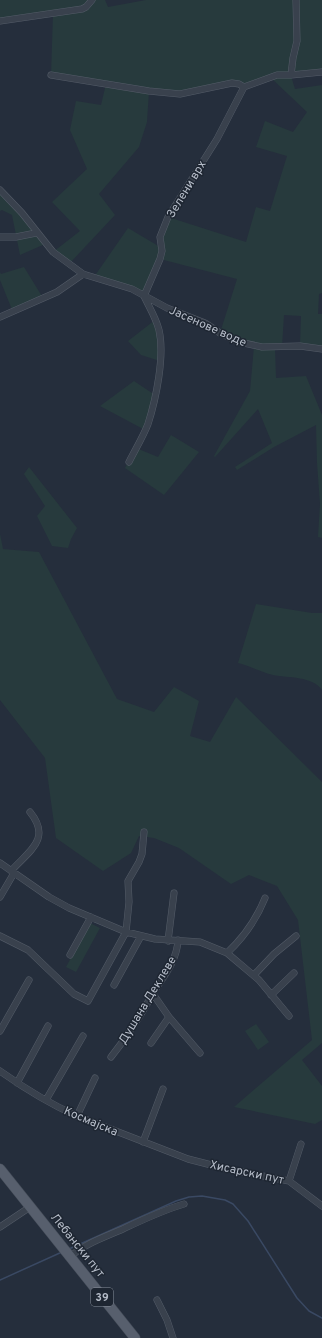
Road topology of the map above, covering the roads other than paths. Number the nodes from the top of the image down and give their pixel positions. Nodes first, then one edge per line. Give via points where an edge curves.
1 (92, 0) edge
2 (296, 0) edge
3 (0, 21) edge
4 (322, 72) edge
5 (51, 75) dead end
6 (291, 75) junction
7 (244, 87) junction
8 (0, 190) edge
9 (36, 233) junction
10 (0, 237) edge
11 (83, 274) junction
12 (144, 296) junction
13 (0, 317) edge
14 (322, 349) edge
15 (129, 462) dead end
16 (30, 812) dead end
17 (144, 832) dead end
18 (0, 863) edge
19 (12, 872) junction
20 (174, 893) dead end
21 (0, 896) edge
22 (265, 898) dead end
23 (91, 917) junction
24 (126, 932) junction
25 (0, 936) edge
26 (141, 936) junction
27 (296, 936) dead end
28 (178, 940) junction
29 (168, 941) junction
30 (227, 953) junction
31 (70, 955) dead end
32 (294, 973) dead end
33 (254, 975) junction
34 (29, 980) dead end
35 (114, 986) dead end
36 (153, 994) junction
37 (271, 995) junction
38 (289, 1016) dead end
39 (169, 1017) junction
40 (48, 1026) dead end
41 (0, 1031) edge
42 (83, 1036) dead end
43 (151, 1043) dead end
44 (200, 1053) dead end
45 (111, 1057) dead end
46 (0, 1071) edge
47 (95, 1078) dead end
48 (18, 1083) junction
49 (163, 1090) dead end
50 (46, 1100) junction
51 (77, 1116) junction
52 (143, 1142) junction
53 (301, 1144) dead end
54 (188, 1159) joint
55 (0, 1169) edge
56 (289, 1181) junction
57 (184, 1204) dead end
58 (30, 1206) junction
59 (322, 1206) edge
60 (0, 1227) edge
61 (67, 1253) junction
62 (157, 1300) dead end
63 (135, 1338) edge
64 (173, 1338) edge

1 - 3 street via 82,9
2 - 6 street via 297,41
4 - 6 street
5 - 7 street via 180,94 232,83
6 - 7 street via 276,75
7 - 12 street, Зелени врх via 217,139 168,217 160,237 160,259
8 - 9 street, Јасенове воде via 22,213
9 - 10 street
9 - 11 street, Јасенове воде via 53,252
11 - 12 street, Јасенове воде via 132,289
11 - 13 street via 56,292
12 - 14 street, Јасенове воде via 205,323 239,342 262,347 300,346
12 - 15 street via 160,335 158,379 148,424
16 - 19 street via 37,821 39,838
17 - 24 street via 142,854 128,881
18 - 19 street
19 - 21 street
19 - 23 street via 49,897
20 - 29 street
22 - 30 street via 246,932
23 - 24 street
23 - 31 street
24 - 25 street via 88,1001 70,991 28,950
24 - 26 street
26 - 29 street
26 - 35 street
27 - 33 street
28 - 29 street
28 - 30 street via 200,942
28 - 36 street, Душана Деклеве via 170,967
30 - 33 street
32 - 37 street
33 - 37 street
34 - 41 street
36 - 39 street
36 - 45 street, Душана Деклеве
37 - 38 street
39 - 43 street
39 - 44 street
40 - 48 street
42 - 50 street
46 - 48 street, Космајска
47 - 51 street
48 - 50 street, Космајска
49 - 52 street
50 - 51 street, Космајска
51 - 52 street, Космајска
52 - 54 street, Космајска
53 - 56 street
54 - 56 street, Хисарски пут
55 - 58 main road, Лебански пут / 39
56 - 59 street, Хисарски пут
57 - 61 street
58 - 60 street
58 - 61 main road, Лебански пут / 39
61 - 63 main road, Лебански пут / 39
62 - 64 street

